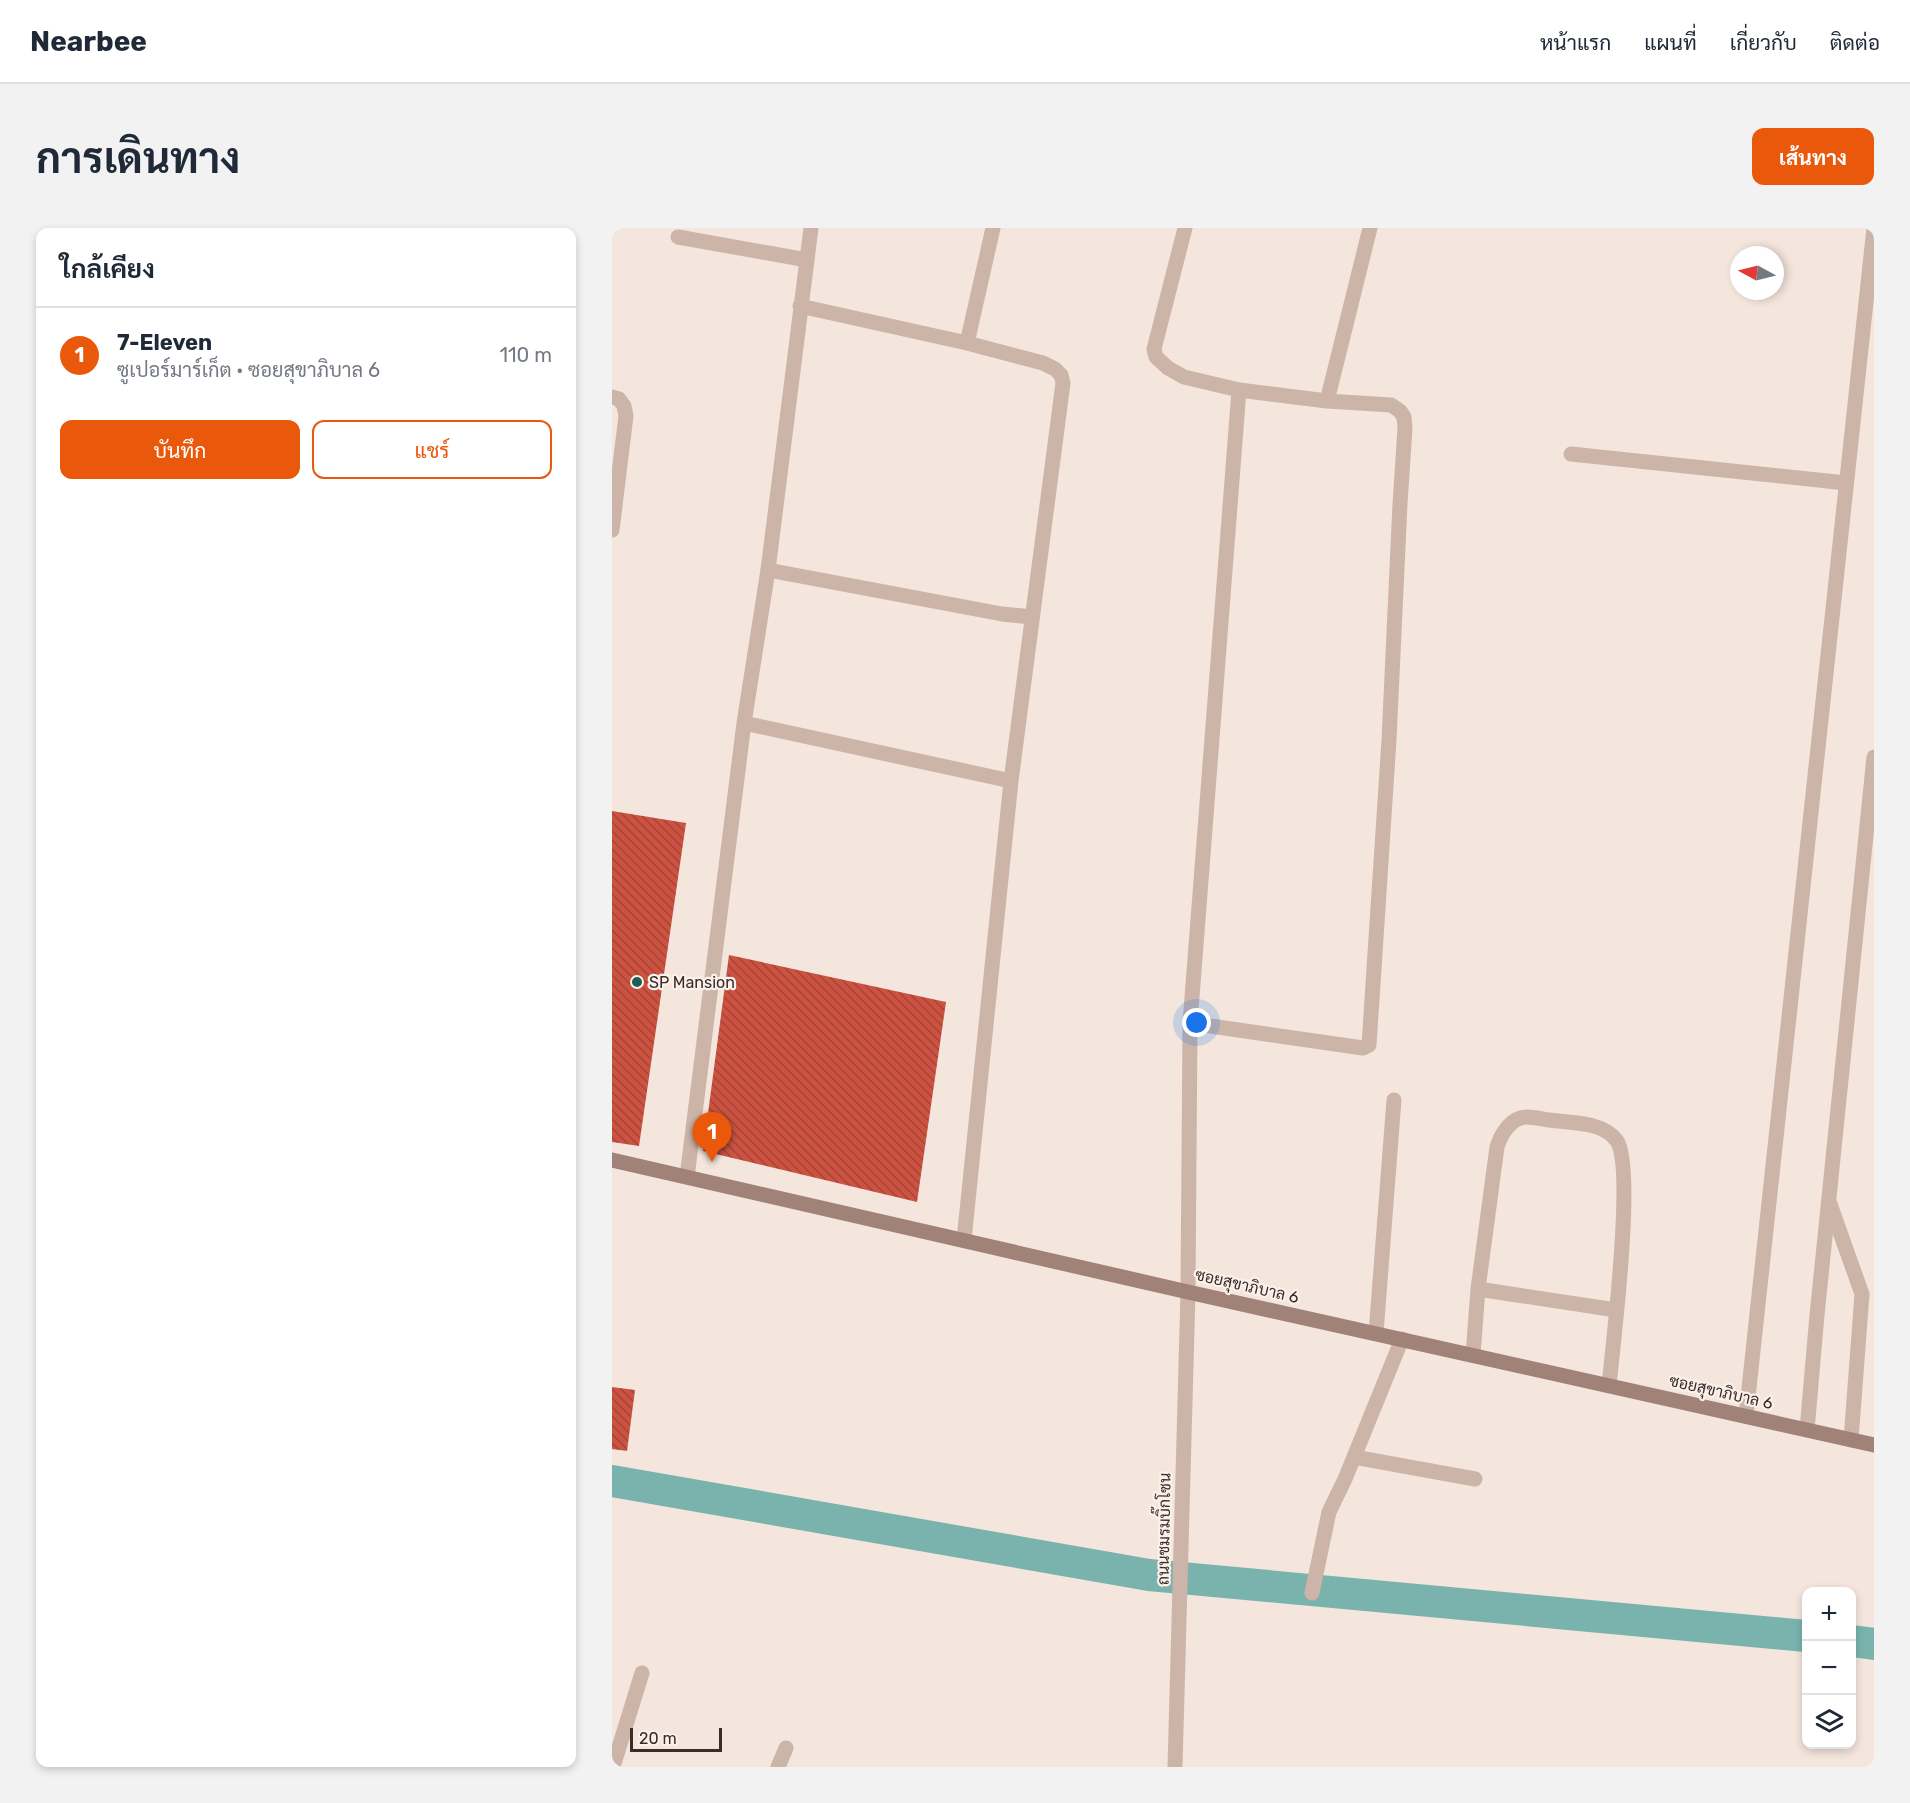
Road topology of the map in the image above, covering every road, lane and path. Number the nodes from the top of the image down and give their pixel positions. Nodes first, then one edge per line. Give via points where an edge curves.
1 (811, 228) edge
2 (993, 228) edge
3 (1185, 228) edge
4 (1370, 228) edge
5 (1874, 228) edge
6 (678, 237) dead end
7 (807, 260) junction
8 (800, 306) junction
9 (967, 343) junction
10 (1239, 390) junction
11 (612, 397) edge
12 (1327, 401) junction
13 (1571, 454) dead end
14 (1846, 483) junction
15 (612, 530) edge
16 (768, 570) junction
17 (1032, 616) junction
18 (744, 723) junction
19 (1874, 757) edge
20 (1011, 781) junction
21 (1190, 1023) junction
22 (1394, 1100) dead end
23 (612, 1160) edge
24 (687, 1176) junction
25 (1828, 1199) junction
26 (964, 1240) junction
27 (1478, 1289) junction
28 (1188, 1292) junction
29 (1616, 1310) junction
30 (1376, 1333) junction
31 (1402, 1339) junction
32 (1473, 1355) junction
33 (1609, 1385) junction
34 (1746, 1416) junction
35 (1807, 1430) junction
36 (1851, 1440) junction
37 (1874, 1445) edge
38 (1354, 1458) junction
39 (1475, 1479) dead end
40 (1312, 1593) dead end
41 (642, 1673) dead end
42 (786, 1749) dead end
43 (613, 1767) edge
44 (778, 1767) edge
45 (1175, 1767) edge

1 - 7 street
2 - 9 street
3 - 10 street via 1154,349 1156,357 1185,377
4 - 12 street
5 - 14 street
6 - 7 street
7 - 8 street
8 - 9 street
8 - 16 street
9 - 17 street via 1043,363 1055,369 1063,383
10 - 12 street
10 - 21 street, ถนนชมรมบิ๊กโซน
11 - 15 street via 619,399 626,416
12 - 21 street via 1391,405 1404,417 1405,428 1370,1045 1356,1048
13 - 14 street
14 - 34 street
16 - 17 street via 1002,614
16 - 18 street
17 - 20 street
18 - 20 street
18 - 24 street
19 - 25 street
20 - 26 street
21 - 28 street, ถนนชมรมบิ๊กโซน
22 - 30 street
23 - 24 street, ซอยสุขาภิบาล 6
24 - 26 street, ซอยสุขาภิบาล 6
25 - 35 street
25 - 36 street via 1862,1294
26 - 28 street, ซอยสุขาภิบาล 6
27 - 29 street
27 - 29 street via 1501,1134 1524,1116 1601,1127 1617,1141 1623,1165
27 - 32 street
28 - 30 street, ซอยสุขาภิบาล 6
28 - 45 street, ถนนชมรมบิ๊กโซน
29 - 33 street
30 - 31 street, ซอยสุขาภิบาล 6
31 - 32 street, ซอยสุขาภิบาล 6
31 - 38 street
32 - 33 street, ซอยสุขาภิบาล 6
33 - 34 street, ซอยสุขาภิบาล 6
34 - 35 street, ซอยสุขาภิบาล 6
35 - 36 street, ซอยสุขาภิบาล 6
36 - 37 street, ซอยสุขาภิบาล 6
38 - 39 street
38 - 40 street via 1329,1512
41 - 43 street
42 - 44 street

